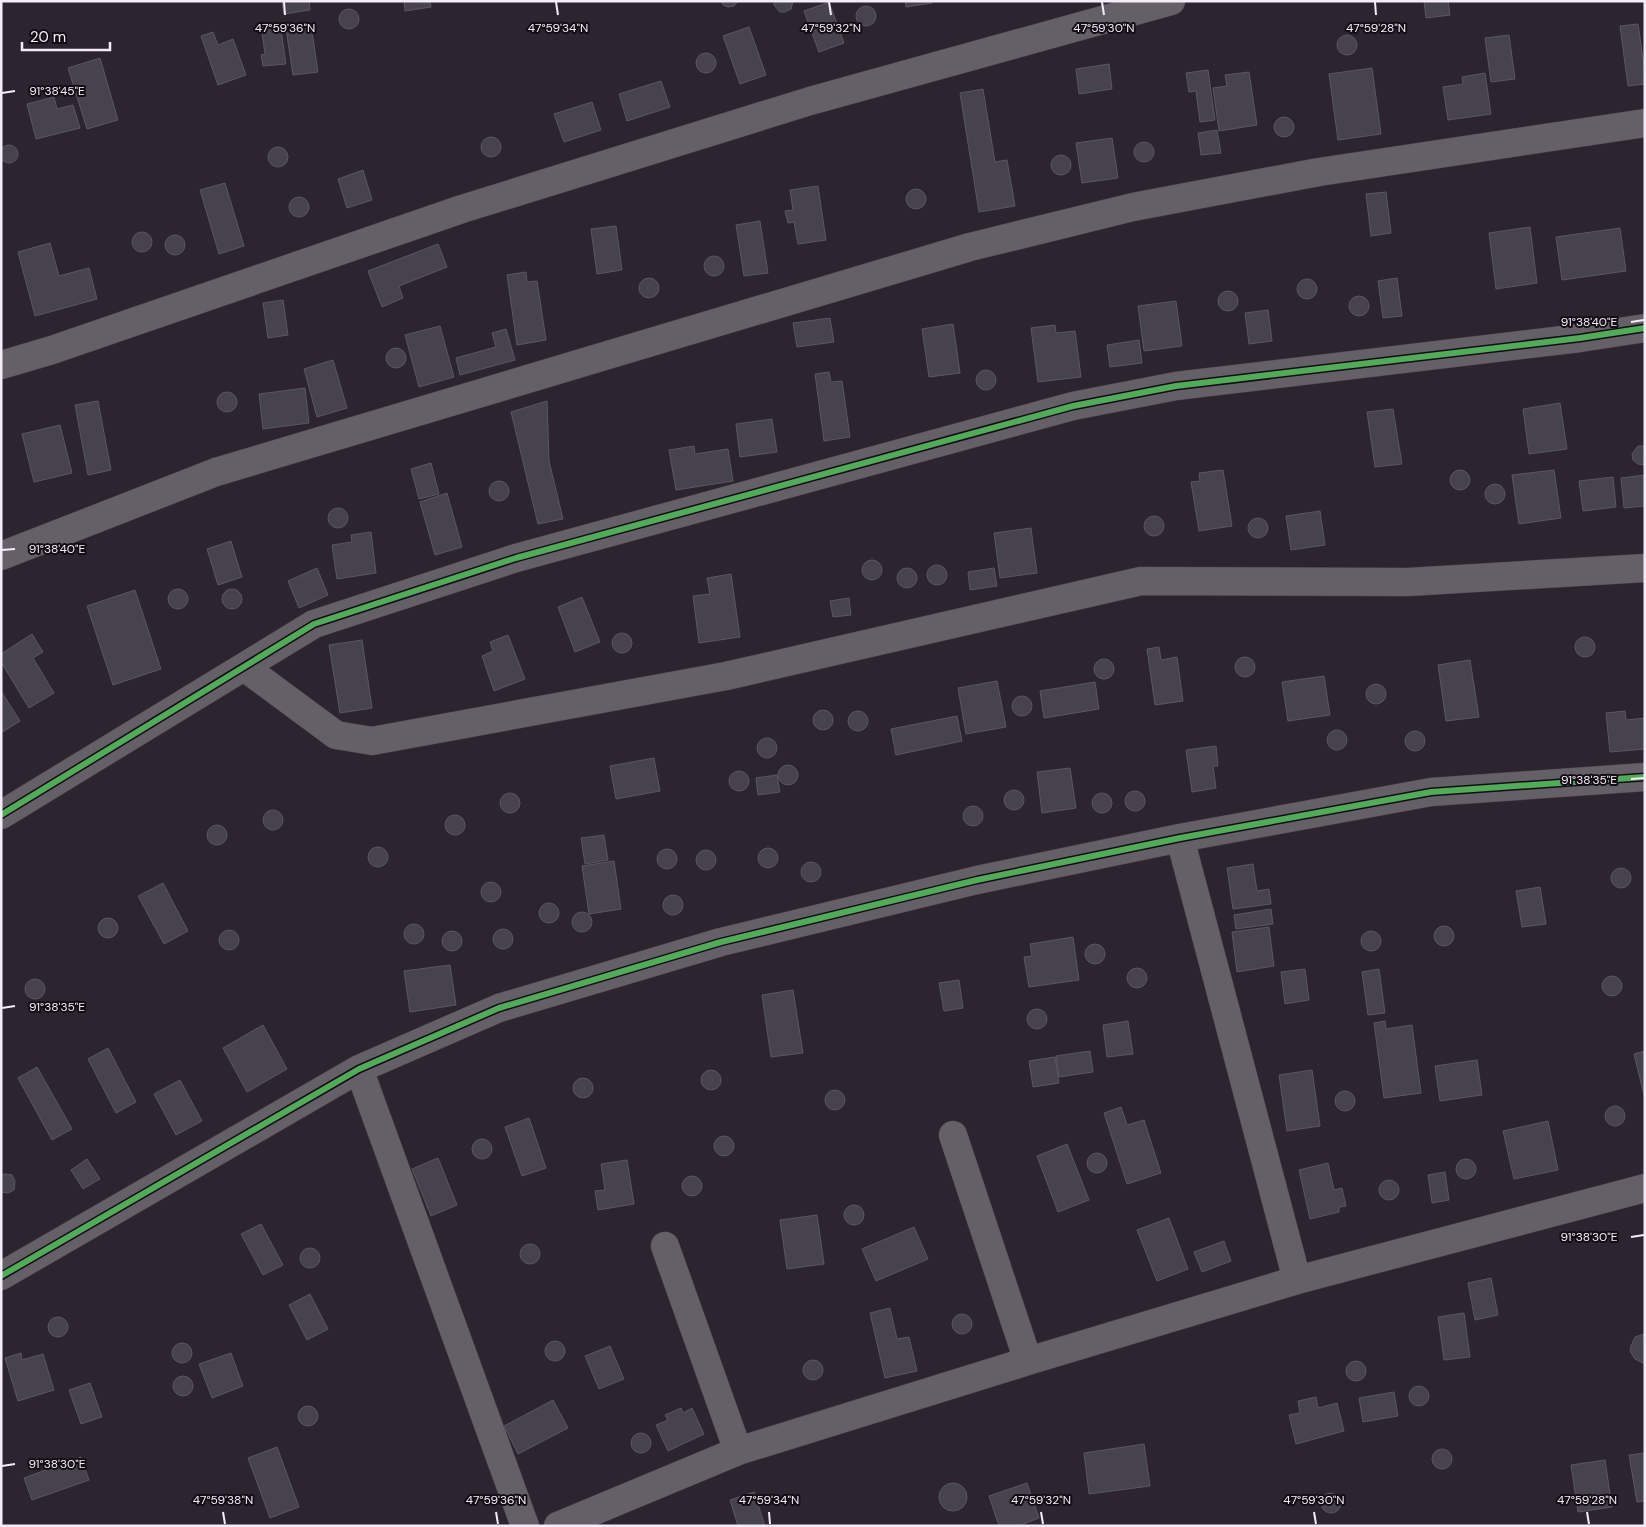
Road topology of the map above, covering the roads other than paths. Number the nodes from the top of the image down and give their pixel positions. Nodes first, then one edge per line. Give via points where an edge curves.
1 (1171, 1) edge
2 (1645, 123) edge
3 (1645, 328) edge
4 (1, 365) edge
5 (1, 556) edge
6 (1645, 568) edge
7 (244, 667) junction
8 (1645, 777) edge
9 (1, 815) edge
10 (1180, 838) junction
11 (358, 1069) junction
12 (953, 1135) dead end
13 (1645, 1188) edge
14 (665, 1246) dead end
15 (1, 1276) edge
16 (1297, 1280) junction
17 (1028, 1361) junction
18 (738, 1451) junction
19 (525, 1526) edge
20 (558, 1526) edge

1 - 4 street via 801,104 462,209
2 - 5 street via 1309,174 1133,207 970,246 216,472
3 - 7 street via 1176,386 1074,406 516,558 314,624
6 - 7 street via 1408,582 1141,581 726,676 372,741 336,735
7 - 9 street
8 - 10 street via 1431,792
10 - 11 street via 977,880 721,942 499,1008
10 - 16 street
11 - 15 street
11 - 19 street
12 - 17 street
13 - 16 street
14 - 18 street
16 - 17 street
17 - 18 street
18 - 20 street

